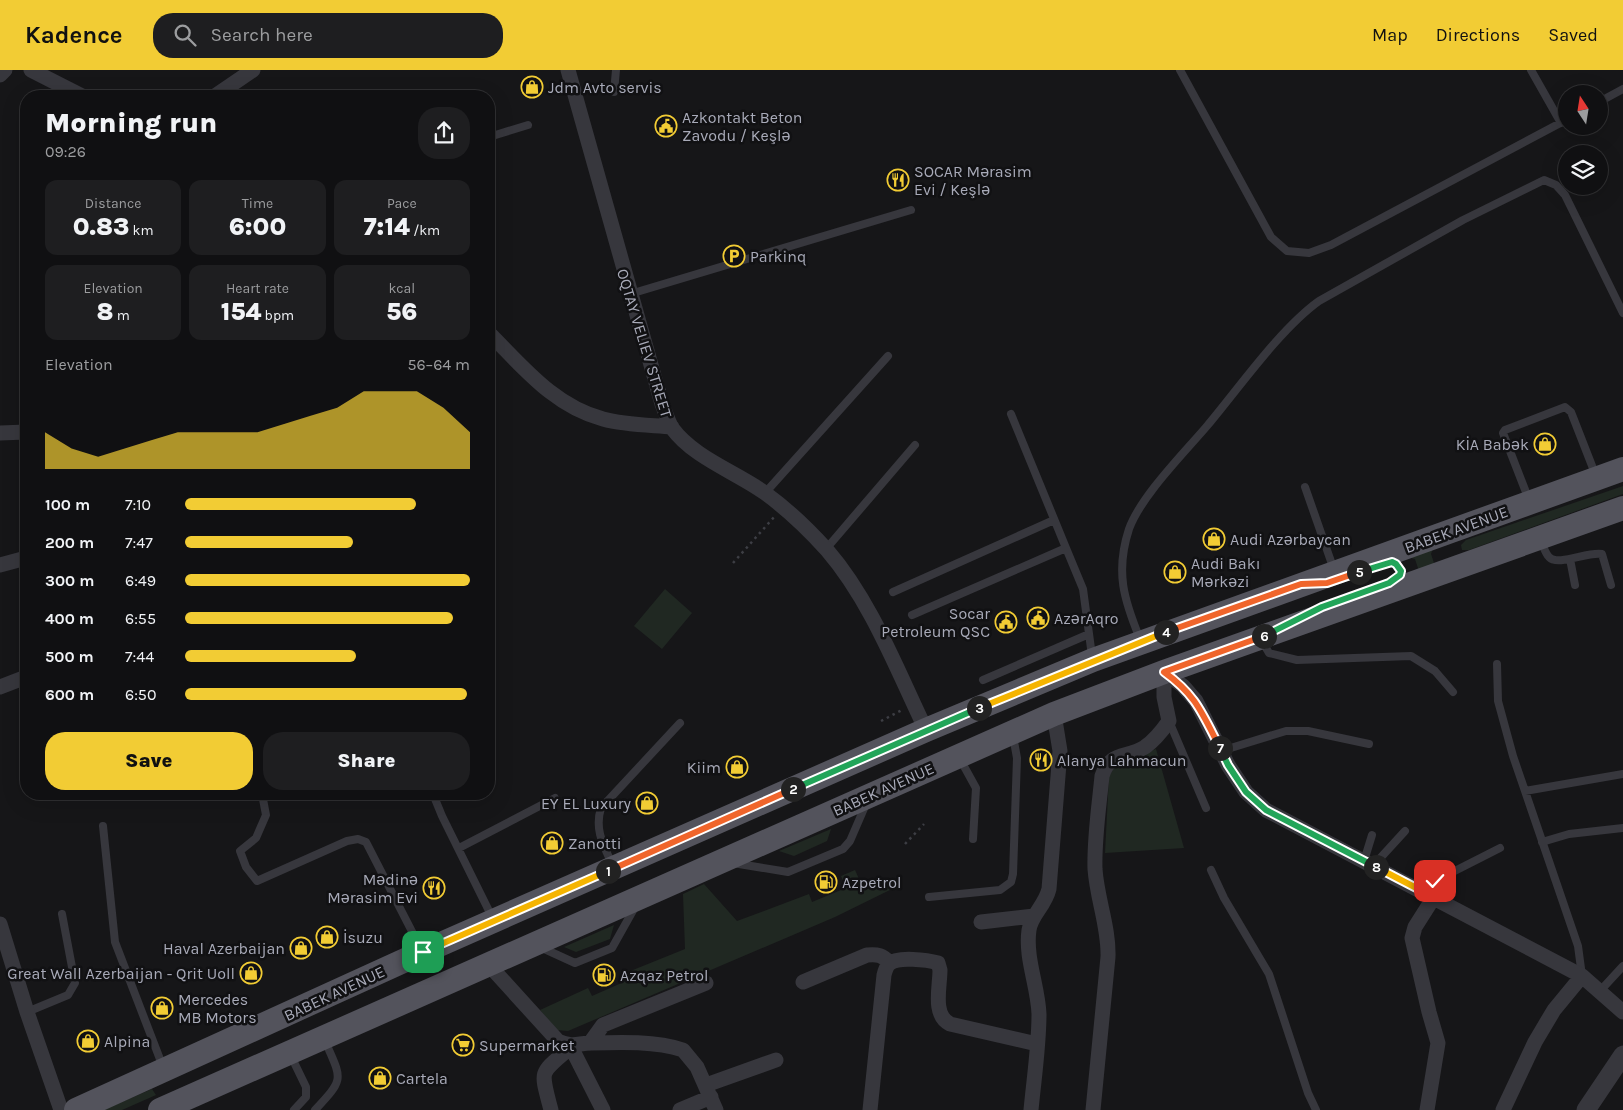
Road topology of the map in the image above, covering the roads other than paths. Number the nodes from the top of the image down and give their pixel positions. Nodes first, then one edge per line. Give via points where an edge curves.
1 (5, 70) edge
2 (31, 70) edge
3 (253, 70) edge
4 (568, 70) edge
5 (616, 70) edge
6 (1180, 70) edge
7 (1531, 70) edge
8 (0, 75) edge
9 (1623, 89) edge
10 (70, 90) edge
11 (224, 90) edge
12 (614, 92) dead end
13 (1608, 97) edge
14 (1558, 112) edge
15 (1558, 124) edge
16 (528, 125) dead end
17 (495, 135) edge
18 (911, 210) dead end
19 (630, 294) junction
20 (1623, 313) edge
21 (495, 338) edge
22 (888, 356) dead end
23 (1011, 414) dead end
24 (672, 427) junction
25 (20, 432) edge
26 (0, 433) edge
27 (915, 446) dead end
28 (1623, 469) edge
29 (1596, 478) junction
30 (1623, 481) edge
31 (1305, 487) dead end
32 (765, 493) junction
33 (1530, 502) junction
34 (1621, 508) edge
35 (1054, 520) junction
36 (1540, 538) junction
37 (1066, 548) junction
38 (826, 549) junction
39 (1570, 559) junction
40 (20, 560) edge
41 (0, 565) edge
42 (1334, 572) junction
43 (1301, 584) junction
44 (1575, 585) dead end
45 (1611, 585) dead end
46 (893, 592) dead end
47 (912, 615) dead end
48 (1089, 634) junction
49 (1260, 638) junction
50 (1141, 642) junction
51 (1093, 660) junction
52 (1497, 664) dead end
53 (1164, 672) junction
54 (20, 679) edge
55 (983, 680) dead end
56 (0, 687) edge
57 (1453, 692) dead end
58 (1054, 714) junction
59 (1169, 721) junction
60 (680, 722) dead end
61 (926, 730) junction
62 (1011, 732) junction
63 (1369, 744) dead end
64 (1221, 751) junction
65 (958, 756) junction
66 (1623, 774) edge
67 (1525, 791) junction
68 (871, 794) junction
69 (555, 798) dead end
70 (263, 800) edge
71 (435, 800) edge
72 (1206, 808) dead end
73 (103, 826) dead end
74 (1623, 828) edge
75 (1405, 831) dead end
76 (1372, 835) dead end
77 (973, 839) dead end
78 (1542, 842) junction
79 (459, 848) junction
80 (1500, 848) dead end
81 (722, 861) junction
82 (1369, 863) junction
83 (614, 868) junction
84 (1212, 870) dead end
85 (1430, 895) junction
86 (640, 897) junction
87 (928, 897) dead end
88 (62, 914) dead end
89 (1034, 916) junction
90 (494, 921) junction
91 (981, 922) dead end
92 (0, 924) edge
93 (534, 944) junction
94 (423, 952) junction
95 (890, 963) junction
96 (488, 964) junction
97 (1623, 966) edge
98 (1582, 976) junction
99 (706, 982) dead end
100 (803, 982) dead end
101 (1600, 991) junction
102 (27, 1012) junction
103 (1623, 1012) edge
104 (324, 1038) junction
105 (590, 1043) junction
106 (1037, 1044) junction
107 (571, 1047) junction
108 (290, 1053) junction
109 (1623, 1055) edge
110 (776, 1060) dead end
111 (165, 1071) junction
112 (711, 1097) edge
113 (62, 1110) edge
114 (76, 1110) edge
115 (160, 1110) edge
116 (294, 1110) edge
117 (315, 1110) edge
118 (551, 1110) edge
119 (603, 1110) edge
120 (680, 1110) edge
121 (870, 1110) edge
122 (1031, 1110) edge
123 (1093, 1110) edge
124 (1316, 1110) edge
125 (1428, 1110) edge
126 (1503, 1110) edge
127 (1586, 1110) edge

1 - 8 street
2 - 10 street
3 - 11 street
4 - 19 street, OQTAY VELIEV STREET
5 - 12 lane
6 - 15 lane via 1271,237 1287,251 1309,253 1331,245
7 - 14 lane
9 - 13 lane
16 - 17 lane
18 - 19 lane
19 - 24 street, OQTAY VELIEV STREET via 662,404
20 - 50 lane via 1565,195 1556,184 1544,180 1463,220 1319,301 1286,332 1152,492 1130,528 1121,582 1125,602
21 - 24 street via 541,386 585,413 605,420
22 - 32 lane
23 - 35 lane
24 - 32 street, OQTAY VELIEV STREET via 699,452
25 - 26 street
27 - 38 lane
28 - 29 main road, BABEK AVENUE
29 - 33 main road, BABEK AVENUE
29 - 33 lane via 1571,412 1565,408 1503,433
30 - 34 main road via 1461,537 1448,549 1452,558 1463,557 1543,529
31 - 42 lane
32 - 38 street, OQTAY VELIEV STREET
33 - 42 main road, BABEK AVENUE
34 - 36 main road, BABEK AVENUE
35 - 37 lane
35 - 46 lane
36 - 39 lane via 1548,557 1560,561
36 - 49 main road, BABEK AVENUE
37 - 47 lane
37 - 48 lane via 1081,583
38 - 61 street, OQTAY VELIEV STREET via 860,598
39 - 44 lane
39 - 45 lane via 1602,554
40 - 41 street
42 - 43 main road, BABEK AVENUE
43 - 49 main road via 1327,583 1392,562 1401,571 1389,583 1322,607
43 - 50 main road, BABEK AVENUE
48 - 51 lane
48 - 55 lane
49 - 53 main road, BABEK AVENUE
49 - 57 lane via 1269,653 1297,660 1411,656 1435,671
50 - 51 main road, BABEK AVENUE
51 - 61 main road, BABEK AVENUE
52 - 67 lane via 1498,701
53 - 58 main road, BABEK AVENUE
53 - 59 street via 1164,697
53 - 64 street via 1184,686 1196,700
54 - 56 street
58 - 62 main road, BABEK AVENUE
58 - 89 street via 1060,750 1049,889 1046,900
59 - 72 lane
59 - 123 street via 1144,748 1113,758 1105,766 1102,776 1095,868 1108,948
60 - 83 lane via 601,808 598,831
61 - 83 main road, BABEK AVENUE
62 - 65 main road, BABEK AVENUE
62 - 87 lane via 1017,758 1011,882 1000,890
63 - 64 lane via 1308,731 1286,731
64 - 82 street via 1246,792 1266,810
65 - 68 main road, BABEK AVENUE
65 - 77 lane via 976,788
66 - 67 lane
67 - 78 lane
68 - 81 main road, BABEK AVENUE
68 - 81 lane via 850,841 843,849 788,872
69 - 79 lane
70 - 94 lane via 266,814 256,838 240,851 257,881 347,841 358,839 366,842
71 - 79 lane
73 - 111 lane via 115,942
74 - 78 lane via 1569,834
75 - 82 lane
76 - 82 lane
78 - 98 lane via 1578,946
79 - 90 lane
80 - 85 lane via 1435,881
81 - 86 main road, BABEK AVENUE
82 - 85 street
83 - 90 main road, BABEK AVENUE
84 - 124 lane via 1224,898 1269,974
85 - 98 street
85 - 125 street via 1412,938 1438,1043
86 - 93 main road, BABEK AVENUE
86 - 93 lane via 612,948 575,963
88 - 102 lane via 75,983 73,989 68,995
89 - 91 street
89 - 106 street via 1028,944 1039,1013
90 - 94 main road, BABEK AVENUE
92 - 102 street
93 - 96 main road, BABEK AVENUE
94 - 111 main road, BABEK AVENUE
95 - 100 street via 877,954 867,955
95 - 106 street via 896,960 929,960 938,963 939,1013 942,1020
95 - 121 street via 884,975
96 - 104 main road, BABEK AVENUE
96 - 107 street via 549,1033
97 - 101 lane
98 - 101 street
98 - 126 street via 1554,1010 1535,1042
99 - 105 street via 603,1025
101 - 103 street
102 - 113 street
104 - 108 main road, BABEK AVENUE
104 - 117 lane via 339,1072 339,1081
105 - 107 street
105 - 112 street via 645,1044 682,1050 690,1057
106 - 122 street
107 - 118 street via 544,1071 542,1078
107 - 119 street
108 - 115 main road, BABEK AVENUE
108 - 116 lane via 306,1087 306,1097
109 - 127 street
110 - 112 street
111 - 114 main road, BABEK AVENUE
112 - 120 street

